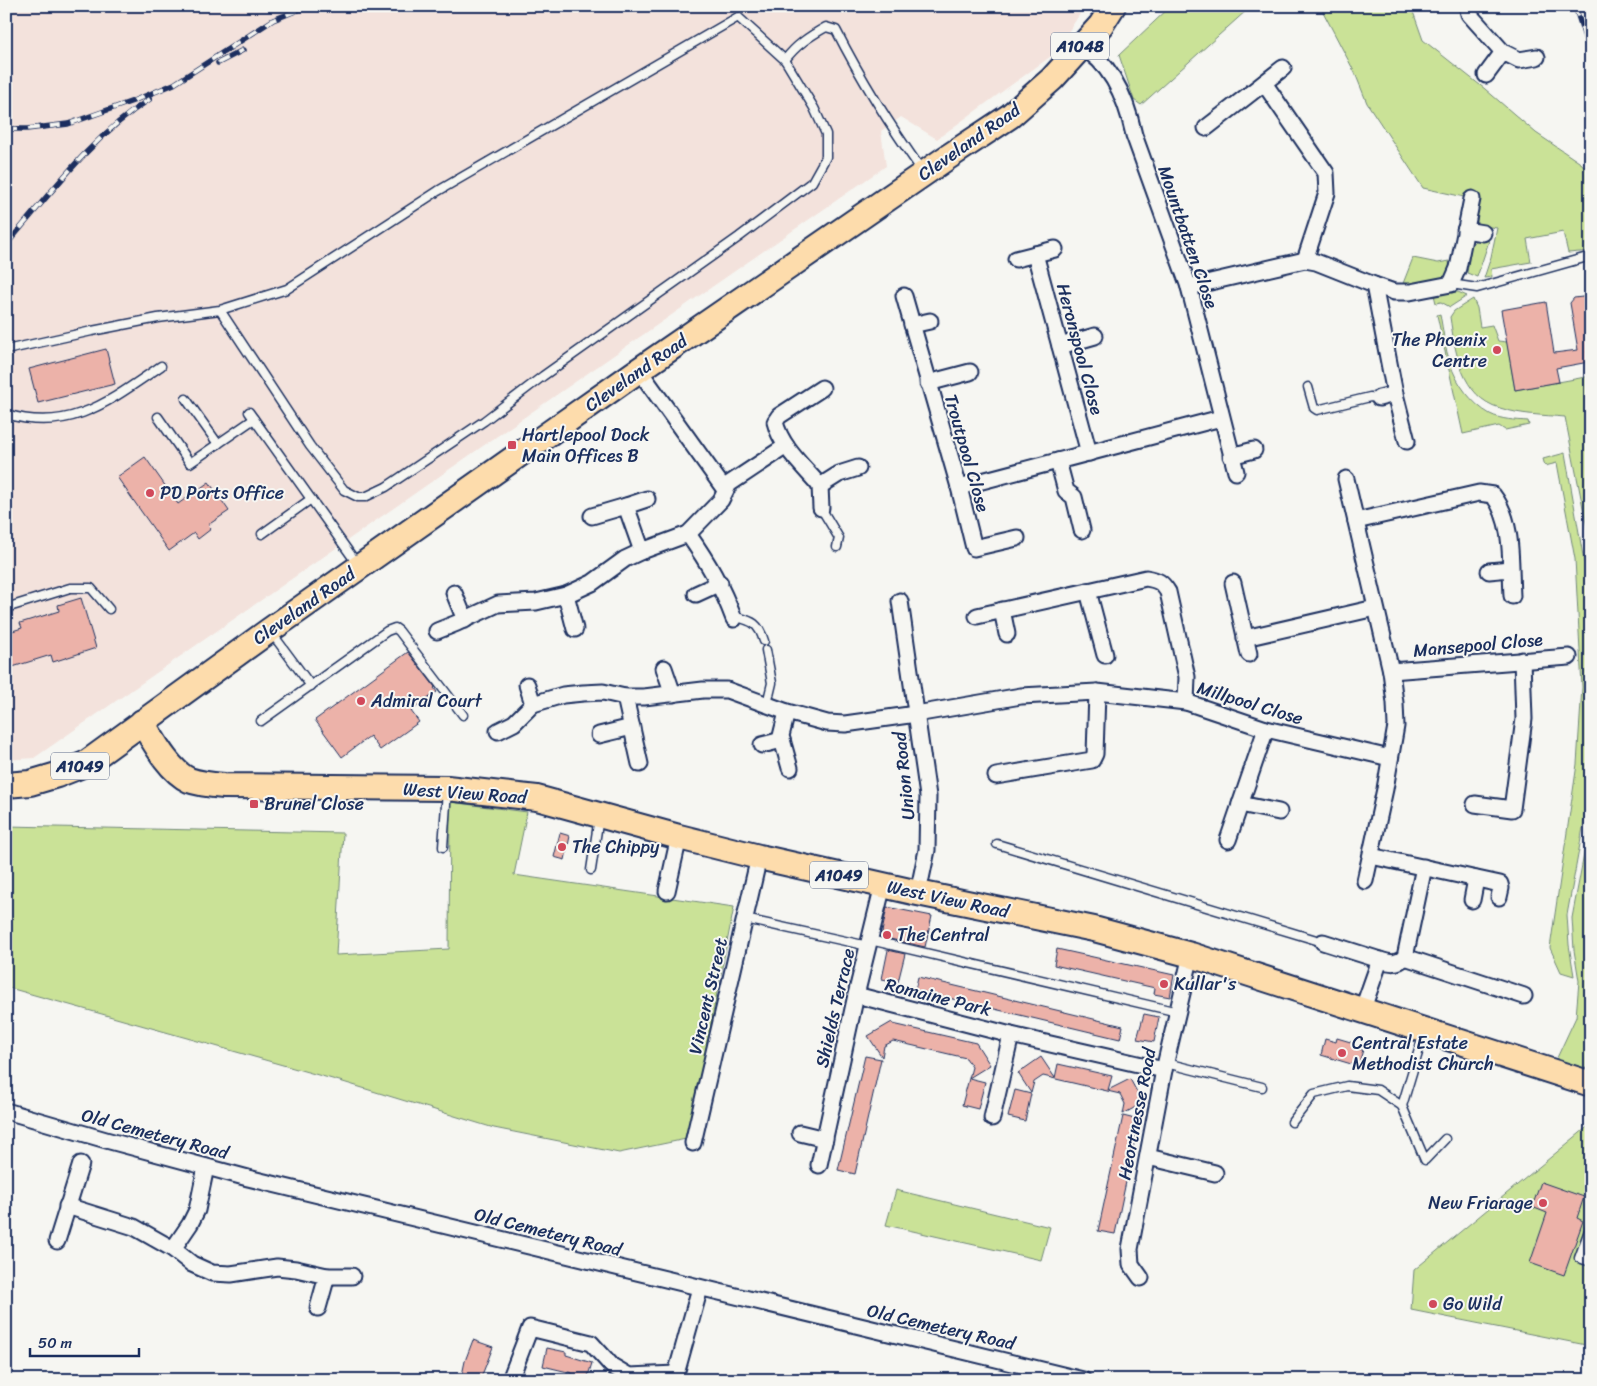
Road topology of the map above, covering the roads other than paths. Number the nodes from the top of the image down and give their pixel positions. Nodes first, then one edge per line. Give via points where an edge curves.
1 (1113, 6) edge
2 (1467, 6) edge
3 (1080, 46) junction
4 (1503, 52) junction
5 (1537, 57) dead end
6 (785, 60) junction
7 (1283, 68) dead end
8 (1486, 75) dead end
9 (1264, 83) junction
10 (1206, 128) dead end
11 (924, 173) junction
12 (1472, 199) dead end
13 (1464, 230) junction
14 (1483, 233) dead end
15 (1055, 248) dead end
16 (1035, 254) junction
17 (1591, 256) edge
18 (1016, 259) dead end
19 (1305, 260) junction
20 (1451, 284) junction
21 (1374, 285) junction
22 (1189, 288) junction
23 (904, 296) dead end
24 (220, 310) junction
25 (930, 320) dead end
26 (912, 325) junction
27 (1095, 336) dead end
28 (1060, 346) junction
29 (6, 350) edge
30 (161, 366) dead end
31 (639, 370) junction
32 (970, 372) dead end
33 (928, 383) junction
34 (1308, 387) dead end
35 (822, 388) dead end
36 (1395, 394) junction
37 (1378, 398) joint
38 (186, 399) dead end
39 (249, 412) dead end
40 (6, 414) edge
41 (158, 417) dead end
42 (1221, 418) junction
43 (254, 419) junction
44 (1407, 441) dead end
45 (218, 444) junction
46 (786, 446) junction
47 (1254, 450) dead end
48 (1089, 453) junction
49 (1231, 456) junction
50 (1058, 461) junction
51 (858, 468) dead end
52 (1236, 472) dead end
53 (1346, 479) dead end
54 (820, 486) junction
55 (959, 486) junction
56 (725, 490) junction
57 (311, 499) junction
58 (646, 499) dead end
59 (626, 506) junction
60 (821, 508) joint
61 (592, 516) dead end
62 (1356, 521) junction
63 (1082, 530) dead end
64 (262, 534) dead end
65 (688, 534) junction
66 (1016, 538) dead end
67 (837, 547) dead end
68 (642, 551) junction
69 (359, 567) junction
70 (1510, 570) junction
71 (1489, 572) dead end
72 (720, 583) junction
73 (1233, 583) dead end
74 (1088, 591) junction
75 (454, 593) dead end
76 (696, 594) dead end
77 (566, 595) junction
78 (1512, 596) dead end
79 (900, 601) dead end
80 (6, 608) edge
81 (1376, 608) junction
82 (109, 609) dead end
83 (1002, 610) junction
84 (977, 616) dead end
85 (734, 618) joint
86 (465, 620) junction
87 (575, 629) dead end
88 (270, 630) junction
89 (437, 631) dead end
90 (1007, 634) dead end
91 (1245, 638) junction
92 (764, 641) dead end
93 (766, 650) dead end
94 (1249, 654) dead end
95 (1105, 655) dead end
96 (1568, 657) dead end
97 (1522, 660) junction
98 (664, 668) dead end
99 (1391, 671) junction
100 (527, 684) dead end
101 (311, 686) junction
102 (1098, 692) junction
103 (672, 694) junction
104 (625, 697) junction
105 (1186, 702) junction
106 (533, 704) junction
107 (767, 704) junction
108 (787, 712) junction
109 (916, 714) junction
110 (463, 715) dead end
111 (261, 721) dead end
112 (142, 722) junction
113 (632, 727) junction
114 (1266, 729) junction
115 (498, 731) dead end
116 (599, 735) dead end
117 (782, 740) junction
118 (762, 745) dead end
119 (1390, 758) junction
120 (640, 764) dead end
121 (790, 768) dead end
122 (996, 776) dead end
123 (6, 785) edge
124 (447, 788) junction
125 (1240, 804) junction
126 (1475, 804) dead end
127 (1279, 812) dead end
128 (599, 814) junction
129 (679, 837) junction
130 (1228, 840) dead end
131 (996, 844) dead end
132 (444, 847) dead end
133 (1370, 856) junction
134 (759, 857) junction
135 (1424, 867) junction
136 (591, 870) dead end
137 (1476, 879) junction
138 (1365, 880) dead end
139 (883, 885) junction
140 (667, 891) dead end
141 (918, 893) junction
142 (1499, 897) dead end
143 (1472, 900) dead end
144 (745, 919) junction
145 (1323, 942) joint
146 (869, 943) junction
147 (1191, 955) junction
148 (1406, 957) junction
149 (1380, 960) junction
150 (856, 995) junction
151 (1524, 996) dead end
152 (1362, 1011) junction
153 (1178, 1012) junction
154 (1425, 1031) junction
155 (1011, 1035) junction
156 (1165, 1067) junction
157 (1591, 1084) edge
158 (1262, 1087) dead end
159 (1402, 1106) junction
160 (6, 1111) edge
161 (992, 1118) dead end
162 (1292, 1122) dead end
163 (800, 1133) dead end
164 (825, 1139) junction
165 (1445, 1139) dead end
166 (692, 1143) dead end
167 (1148, 1157) junction
168 (81, 1164) dead end
169 (819, 1165) dead end
170 (206, 1167) junction
171 (1215, 1173) dead end
172 (67, 1206) junction
173 (1591, 1225) edge
174 (56, 1241) dead end
175 (173, 1249) junction
176 (1591, 1262) edge
177 (327, 1276) junction
178 (352, 1276) dead end
179 (1141, 1278) dead end
180 (700, 1288) junction
181 (318, 1308) dead end
182 (677, 1377) edge
183 (510, 1380) edge
184 (1083, 1380) edge

1 - 3 main road, Cleveland Road / A1048 via 1101,25
2 - 4 street via 1469,14
3 - 11 main road, Cleveland Road / A1048 via 1052,79 1010,116
3 - 22 street, Mountbatten Close via 1092,52 1115,80
4 - 5 street via 1519,60
4 - 8 street
6 - 11 lane via 794,48 816,32 826,27 836,30 850,59
6 - 24 lane via 738,17 438,191 287,289
6 - 24 lane via 826,134 826,157 812,182 484,421 386,487 365,497 344,490 310,446
7 - 9 street
9 - 10 street
9 - 19 street via 1326,173 1327,193
11 - 31 main road, Cleveland Road / A1048
12 - 13 street
13 - 14 street
13 - 20 street via 1458,268
15 - 16 street
16 - 18 street
16 - 28 street, Heronspool Close
17 - 20 lane via 1477,288
19 - 21 street
19 - 22 street
20 - 21 street via 1410,292 1394,292
21 - 36 street
22 - 42 street, Mountbatten Close
23 - 26 street, Troutpool Close
24 - 29 lane via 148,320
25 - 26 street
26 - 33 street, Troutpool Close
27 - 28 street
28 - 48 street, Heronspool Close
30 - 40 lane via 98,406 67,418 20,418
31 - 56 street
31 - 69 main road, Cleveland Road / A1048
32 - 33 street
33 - 55 street, Troutpool Close
34 - 37 lane via 1317,410 1370,397
35 - 46 street via 775,422
36 - 37 street
36 - 44 street
38 - 45 lane
39 - 43 lane
41 - 45 lane via 190,463
42 - 48 street
42 - 49 street, Mountbatten Close
43 - 45 lane
43 - 57 lane
46 - 54 street
46 - 56 street via 729,484
47 - 49 street
48 - 50 street
49 - 52 street, Mountbatten Close
50 - 55 street
50 - 63 street via 1066,491 1074,497
51 - 54 street via 839,474
53 - 62 street
54 - 60 street
55 - 66 street, Troutpool Close via 974,548
56 - 65 street via 721,500
57 - 64 lane
57 - 69 lane
58 - 59 street
59 - 61 street
59 - 68 street
60 - 67 lane via 839,538
62 - 70 street via 1488,493 1493,495 1503,512 1509,538
62 - 81 street
65 - 68 street
65 - 72 street
68 - 77 street
69 - 88 main road, Cleveland Road / A1048
70 - 71 street
70 - 78 street
72 - 76 street
72 - 85 street
73 - 91 street
74 - 83 street
74 - 95 street
74 - 105 street via 1146,578 1163,584 1168,592 1187,677
75 - 86 street
77 - 86 street via 536,602 498,604
77 - 87 street
79 - 109 street, Union Road
80 - 82 lane via 70,588 90,588
81 - 91 street
81 - 99 street
83 - 84 street
83 - 90 street
85 - 92 lane via 752,621 761,629
86 - 89 street
88 - 101 lane
88 - 112 main road, Cleveland Road / A1048
91 - 94 street
93 - 107 lane via 772,683
96 - 97 street, Mansepool Close
97 - 99 street, Mansepool Close
97 - 126 street via 1524,720 1512,809
98 - 103 street
99 - 119 street via 1396,726
100 - 106 street
101 - 110 lane via 394,628
101 - 111 lane
102 - 105 street, Millpool Close
102 - 109 street, Millpool Close via 1021,696
102 - 122 street via 1092,760
103 - 104 street
103 - 107 street via 727,690
104 - 106 street via 603,692 583,693
104 - 113 street
105 - 114 street, Millpool Close
106 - 115 street via 514,723
107 - 108 street
108 - 109 street via 827,723 845,724
108 - 117 street
109 - 141 street, Union Road via 928,796 927,850
112 - 123 main road, A1049 via 85,764 30,783
112 - 124 main road, West View Road / A1049 via 174,768 188,779 204,784
113 - 116 street
113 - 120 street
114 - 119 street, Millpool Close
114 - 125 street
117 - 118 street
117 - 121 street
119 - 133 street
124 - 128 main road, West View Road / A1049 via 537,798
124 - 132 lane
125 - 127 street
125 - 130 street
128 - 129 main road, West View Road / A1049
128 - 136 lane
129 - 134 main road, West View Road / A1049
129 - 140 street
131 - 145 lane
133 - 135 street
133 - 138 street
134 - 139 main road, West View Road / A1049
134 - 144 street, Vincent Street
135 - 137 street
135 - 148 street
137 - 142 street via 1500,884
137 - 143 street
139 - 141 main road, West View Road / A1049
139 - 146 street, Shields Terrace
141 - 147 main road, West View Road / A1049 via 1094,929
144 - 146 lane
144 - 166 street, Vincent Street
145 - 149 street
146 - 150 street, Shields Terrace
146 - 153 lane
147 - 152 main road, West View Road / A1049
147 - 153 street, Heortnesse Road
148 - 149 street via 1394,964
148 - 151 street
149 - 152 street
150 - 155 street, Romaine Park
150 - 164 street, Shields Terrace
152 - 154 main road, West View Road / A1049
153 - 156 street, Heortnesse Road
154 - 157 main road, West View Road / A1049
154 - 159 lane
155 - 156 street, Romaine Park
155 - 161 street
156 - 158 lane
156 - 167 street, Heortnesse Road
159 - 162 lane via 1378,1090 1347,1086 1314,1094
159 - 165 lane via 1425,1160
160 - 170 street, Old Cemetery Road
163 - 164 street
164 - 169 street, Shields Terrace
167 - 171 street
167 - 179 street, Heortnesse Road via 1130,1249 1131,1264
168 - 172 street
170 - 175 street via 197,1210
170 - 180 street, Old Cemetery Road
172 - 174 street
172 - 175 street via 134,1227
173 - 176 lane via 1579,1258
175 - 177 street via 192,1264 221,1274 287,1267
177 - 178 street
177 - 181 street
180 - 182 street
180 - 184 street, Old Cemetery Road
182 - 183 street via 628,1376 612,1366 591,1343 530,1328

